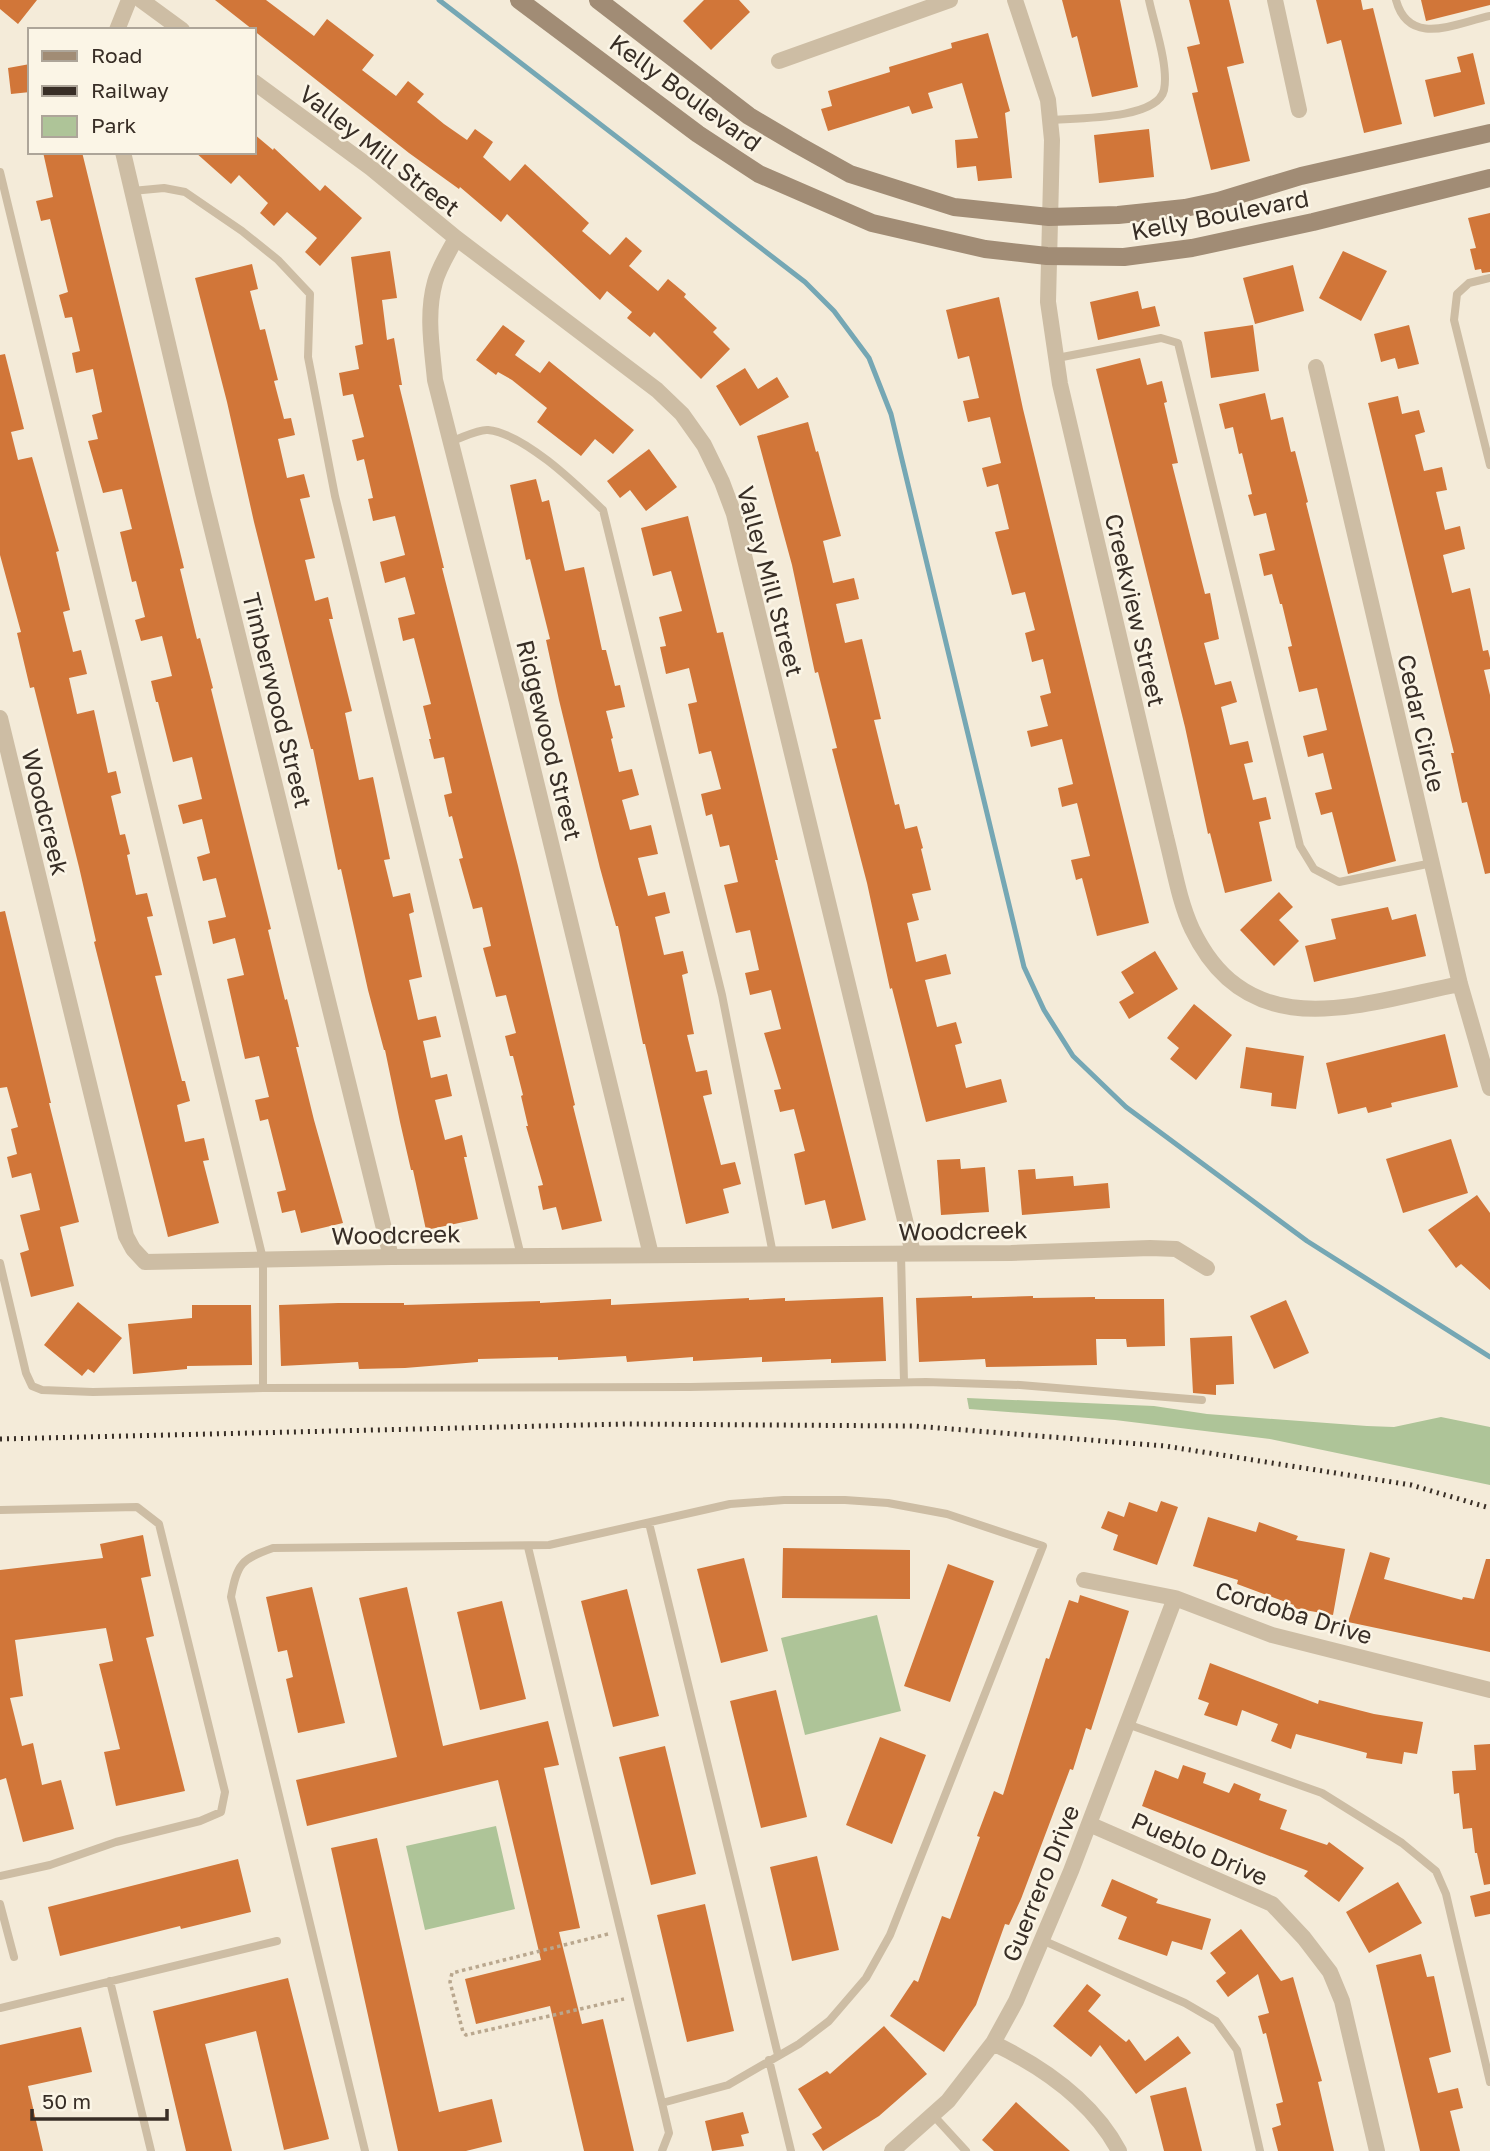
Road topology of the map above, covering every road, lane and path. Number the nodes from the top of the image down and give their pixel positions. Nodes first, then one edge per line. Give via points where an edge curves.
1 (129, 0) edge
2 (141, 0) edge
3 (519, 0) edge
4 (598, 0) edge
5 (950, 0) edge
6 (1015, 0) edge
7 (1149, 0) edge
8 (1275, 0) edge
9 (1396, 0) edge
10 (1490, 16) edge
11 (118, 28) edge
12 (179, 28) edge
13 (779, 61) dead end
14 (256, 83) edge
15 (1299, 110) dead end
16 (1050, 120) junction
17 (1490, 133) edge
18 (123, 154) edge
19 (0, 172) edge
20 (1490, 178) edge
21 (132, 191) junction
22 (1049, 217) junction
23 (456, 238) junction
24 (1048, 256) junction
25 (1490, 278) edge
26 (1055, 358) junction
27 (1316, 367) dead end
28 (452, 441) junction
29 (1490, 465) edge
30 (0, 718) edge
31 (1432, 863) junction
32 (1460, 984) junction
33 (1490, 1087) edge
34 (773, 1254) junction
35 (907, 1254) junction
36 (651, 1255) junction
37 (521, 1256) junction
38 (391, 1257) junction
39 (263, 1259) junction
40 (0, 1263) edge
41 (1207, 1268) dead end
42 (904, 1382) junction
43 (263, 1388) junction
44 (1202, 1400) dead end
45 (0, 1510) edge
46 (649, 1522) junction
47 (528, 1546) junction
48 (1084, 1580) dead end
49 (1175, 1598) junction
50 (1490, 1690) edge
51 (1127, 1724) junction
52 (1089, 1824) junction
53 (0, 1876) edge
54 (0, 1905) edge
55 (621, 1931) junction
56 (1042, 1940) junction
57 (277, 1941) dead end
58 (13, 1957) dead end
59 (110, 1981) junction
60 (636, 1997) junction
61 (0, 2008) edge
62 (993, 2043) junction
63 (778, 2055) junction
64 (769, 2060) junction
65 (1490, 2082) edge
66 (662, 2103) junction
67 (933, 2115) junction
68 (151, 2151) edge
69 (365, 2151) edge
70 (662, 2151) edge
71 (791, 2151) edge
72 (892, 2151) edge
73 (967, 2151) edge
74 (1119, 2151) edge
75 (1260, 2151) edge
76 (1377, 2151) edge

1 - 11 street
2 - 12 street
3 - 24 main road, Kelly Boulevard via 759,174 872,223 985,249
4 - 22 main road, Kelly Boulevard via 749,116 850,174 954,207
5 - 13 street
6 - 16 street, Creekview Street via 1044,83
7 - 16 lane via 1165,78 1158,102 1127,113
8 - 15 street
9 - 10 lane via 1404,18 1422,29
14 - 23 street, Valley Mill Street
16 - 22 street, Creekview Street
17 - 22 main road, Kelly Boulevard via 1185,208
18 - 21 street, Timberwood Street
19 - 39 lane
20 - 24 main road, Kelly Boulevard via 1192,248 1124,257
21 - 37 lane via 164,188 185,192 278,260 310,294 308,357 335,496
21 - 38 street, Timberwood Street
22 - 24 street, Creekview Street
23 - 28 street, Ridgewood Street via 435,280 430,333 435,380
23 - 35 street, Valley Mill Street via 657,390 704,445 722,482 734,514
24 - 26 street, Creekview Street
25 - 29 lane via 1469,283 1457,294 1454,320
26 - 31 lane via 1161,338 1178,343 1300,846 1314,869 1339,882
26 - 32 street, Creekview Street via 1166,837 1184,908 1202,947 1243,992 1265,1003 1301,1010 1334,1009
27 - 31 street, Cedar Circle
28 - 34 lane via 486,430 507,436 559,468 603,510 722,995
28 - 36 street, Ridgewood Street
30 - 39 street, Woodcreek via 125,1236 145,1262
31 - 32 street, Cedar Circle
32 - 33 street, Cedar Circle
34 - 35 street, Woodcreek
34 - 36 street, Woodcreek
35 - 41 street, Woodcreek via 1176,1249
35 - 42 lane
36 - 37 street, Woodcreek
37 - 38 street, Woodcreek
38 - 39 street, Woodcreek
39 - 43 lane
40 - 43 lane via 32,1386 93,1392
42 - 43 lane
42 - 44 lane via 1020,1385
45 - 53 lane via 137,1507 159,1524 225,1792 221,1812 200,1821
46 - 47 lane
46 - 63 lane
46 - 63 lane via 730,1504 845,1500 947,1514 1043,1546 890,1935 866,1978 829,2021
47 - 55 lane
47 - 69 lane via 273,1548 250,1556 236,1572 231,1597
48 - 49 street, Cordoba Drive
49 - 50 street, Cordoba Drive via 1272,1634
49 - 51 street, Guerrero Drive
51 - 52 street, Guerrero Drive
51 - 65 lane via 1322,1793 1402,1843 1436,1871 1446,1894
52 - 56 street, Guerrero Drive
52 - 76 street, Pueblo Drive via 1272,1904 1304,1938 1330,1972 1342,2001
54 - 58 lane
55 - 60 lane
55 - 60 path via 452,1973 450,1982 467,2035
56 - 62 street, Guerrero Drive
56 - 75 lane via 1216,2021 1237,2050
57 - 59 lane
59 - 61 lane
59 - 68 lane
60 - 66 lane
62 - 67 street, Guerrero Drive
62 - 74 street via 1023,2058 1079,2099
63 - 64 lane
64 - 66 lane via 728,2085
64 - 71 lane
66 - 70 lane via 668,2133
67 - 72 street, Guerrero Drive
67 - 73 lane

